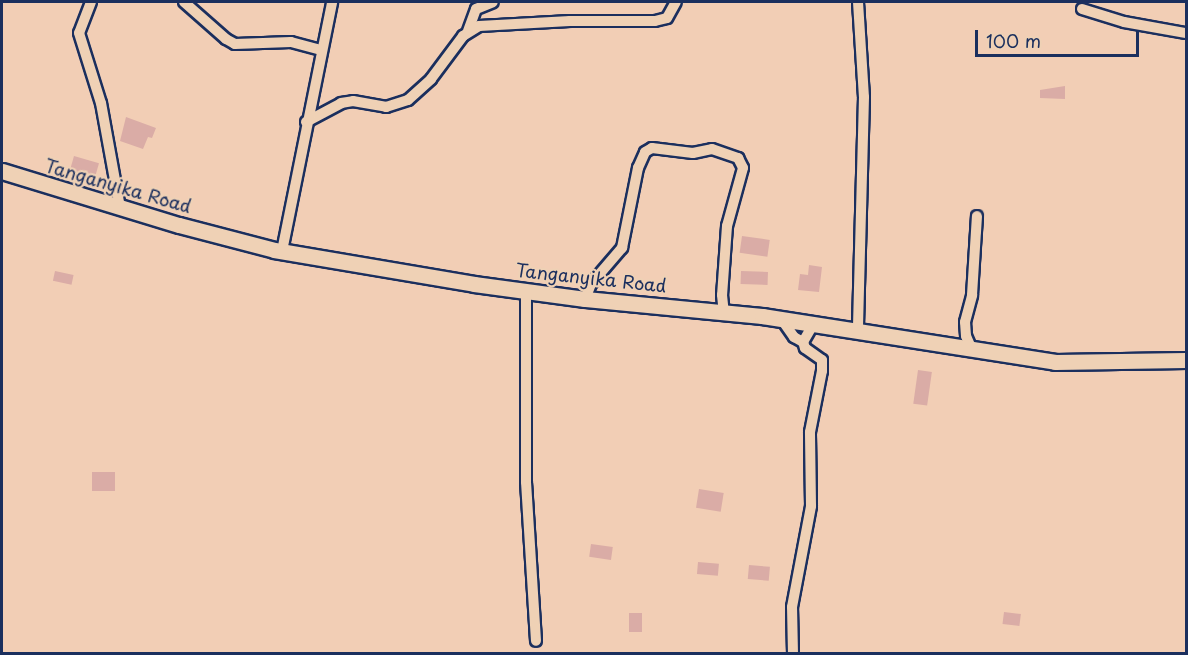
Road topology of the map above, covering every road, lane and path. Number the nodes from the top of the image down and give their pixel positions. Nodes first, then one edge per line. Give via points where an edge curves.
1 (91, 2) edge
2 (184, 2) edge
3 (332, 2) edge
4 (492, 2) edge
5 (676, 2) edge
6 (858, 2) edge
7 (1083, 9) dead end
8 (468, 31) junction
9 (1186, 33) edge
10 (321, 50) junction
11 (306, 122) junction
12 (2, 171) edge
13 (120, 208) junction
14 (977, 216) dead end
15 (282, 251) junction
16 (526, 291) junction
17 (585, 298) junction
18 (724, 313) junction
19 (782, 320) junction
20 (813, 325) junction
21 (858, 331) junction
22 (803, 342) junction
23 (972, 350) junction
24 (1186, 360) edge
25 (536, 641) dead end
26 (793, 654) edge

1 - 13 street via 80,27 80,43 101,103
2 - 10 street via 235,44 291,42
3 - 10 street
4 - 8 street via 476,9
5 - 8 street via 661,20 517,22
6 - 21 street via 864,97
7 - 9 street via 1124,22
8 - 11 street via 431,79 408,100 386,107 353,101 341,103
10 - 11 street
11 - 15 street
12 - 13 street, Tanganyika Road
13 - 15 street, Tanganyika Road
14 - 23 street via 972,296 965,329
15 - 16 street, Tanganyika Road
16 - 17 street, Tanganyika Road
16 - 25 street via 526,482
17 - 18 street, Tanganyika Road
17 - 18 street via 591,284 622,248 638,168 645,153 652,148 693,153 712,149 738,158 743,168 727,226
18 - 19 street, Tanganyika Road
19 - 20 street, Tanganyika Road
19 - 22 street
20 - 21 street, Tanganyika Road
20 - 22 street
21 - 23 street, Tanganyika Road
22 - 26 street via 822,360 822,371 810,432 811,506 792,607
23 - 24 street, Tanganyika Road via 1054,362

